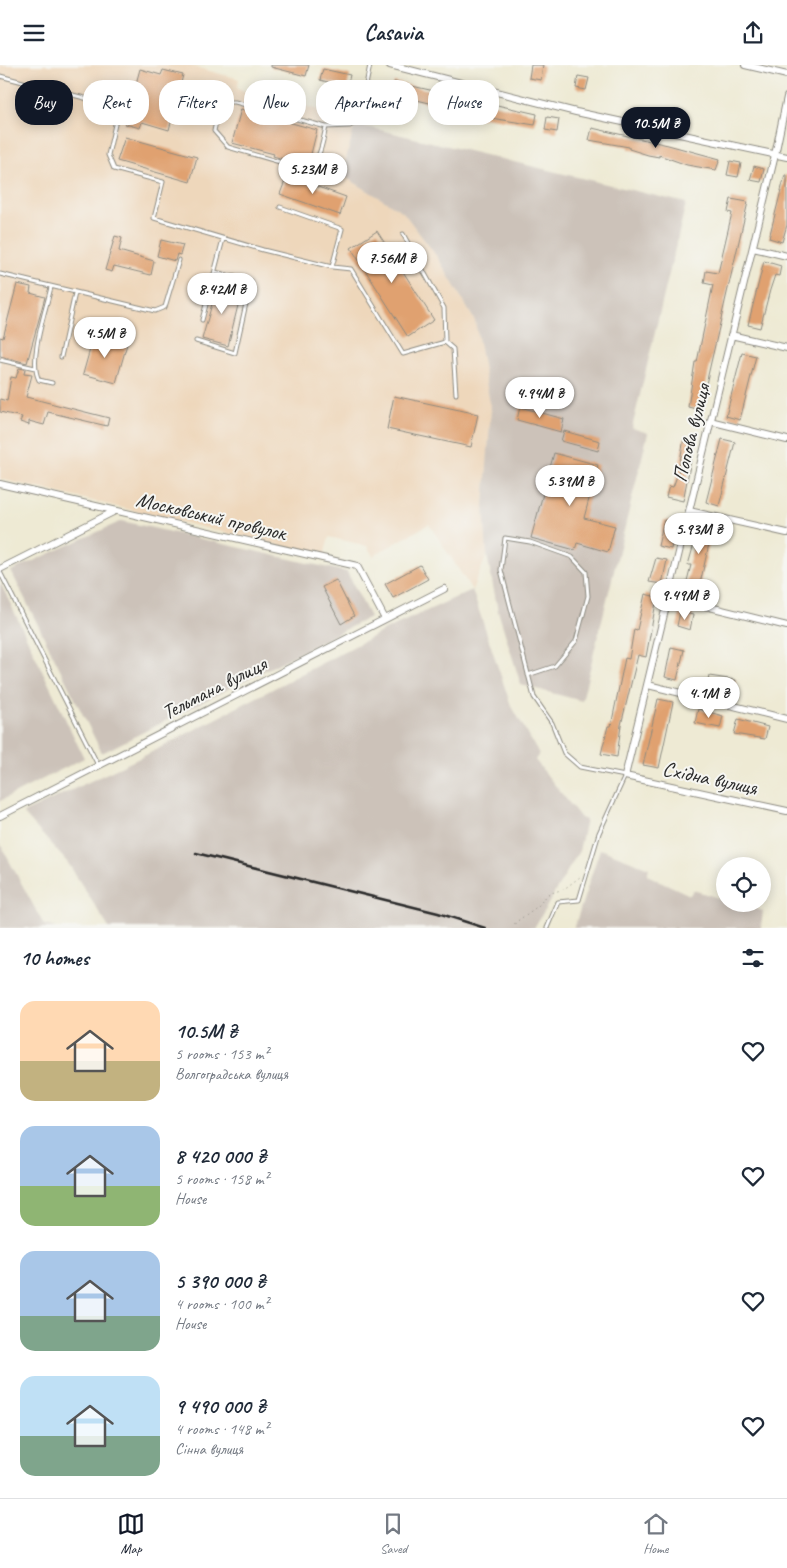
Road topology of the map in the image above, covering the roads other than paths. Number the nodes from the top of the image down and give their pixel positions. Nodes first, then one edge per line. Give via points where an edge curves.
1 (370, 65) edge
2 (390, 65) edge
3 (745, 65) edge
4 (787, 75) edge
5 (0, 76) edge
6 (787, 97) edge
7 (326, 127) junction
8 (775, 155) junction
9 (787, 157) edge
10 (280, 207) dead end
11 (403, 234) dead end
12 (223, 239) junction
13 (753, 248) junction
14 (787, 256) edge
15 (179, 260) dead end
16 (332, 267) junction
17 (215, 272) junction
18 (0, 274) edge
19 (51, 287) junction
20 (74, 293) junction
21 (202, 320) dead end
22 (731, 335) junction
23 (196, 341) dead end
24 (445, 342) junction
25 (787, 348) edge
26 (61, 357) dead end
27 (0, 360) edge
28 (34, 368) junction
29 (52, 383) dead end
30 (456, 394) dead end
31 (710, 421) junction
32 (787, 440) edge
33 (0, 484) edge
34 (115, 511) junction
35 (688, 511) junction
36 (787, 533) edge
37 (0, 569) edge
38 (0, 573) edge
39 (444, 589) dead end
40 (669, 597) junction
41 (385, 619) junction
42 (787, 626) edge
43 (528, 675) junction
44 (648, 685) junction
45 (787, 719) edge
46 (98, 765) junction
47 (625, 776) junction
48 (787, 811) edge
49 (0, 816) edge
50 (546, 928) edge

1 - 7 lane via 359,120 350,126
2 - 8 street via 576,112
3 - 4 street
5 - 12 lane via 119,107 108,155 114,169 163,182 154,218
6 - 8 street, Попова вулиця
7 - 7 lane via 318,158 312,166 304,169 228,147 214,131 219,108 225,102
8 - 9 street
8 - 13 street, Попова вулиця
10 - 16 lane via 342,229
11 - 24 lane via 444,307
12 - 16 lane
12 - 17 lane
13 - 14 street
13 - 22 street, Попова вулиця
15 - 20 lane via 165,307 155,311
16 - 24 lane via 351,269 403,354
17 - 21 lane
17 - 23 lane via 251,281 235,353
18 - 19 lane
19 - 20 lane
19 - 28 lane
20 - 26 lane
22 - 25 street
22 - 31 street, Попова вулиця
24 - 30 lane via 453,349
27 - 28 lane
28 - 29 lane via 39,380
31 - 32 street
31 - 35 street, Попова вулиця
33 - 34 street, Московський провулок
34 - 37 street
34 - 41 street, Московський провулок via 357,566
35 - 36 street
35 - 40 street, Попова вулиця
38 - 46 lane
39 - 41 street, Тельмана вулиця
40 - 42 street
40 - 44 street, Попова вулиця
41 - 46 street, Тельмана вулиця
43 - 43 lane via 501,570 505,538 530,542 572,557 586,571 588,596 576,641 555,667
43 - 47 lane via 534,697 552,723 564,753 580,767
44 - 45 street
44 - 47 street, Попова вулиця
46 - 49 street, Тельмана вулиця
47 - 48 street, Східна вулиця
47 - 50 lane via 599,833 579,900 558,903

